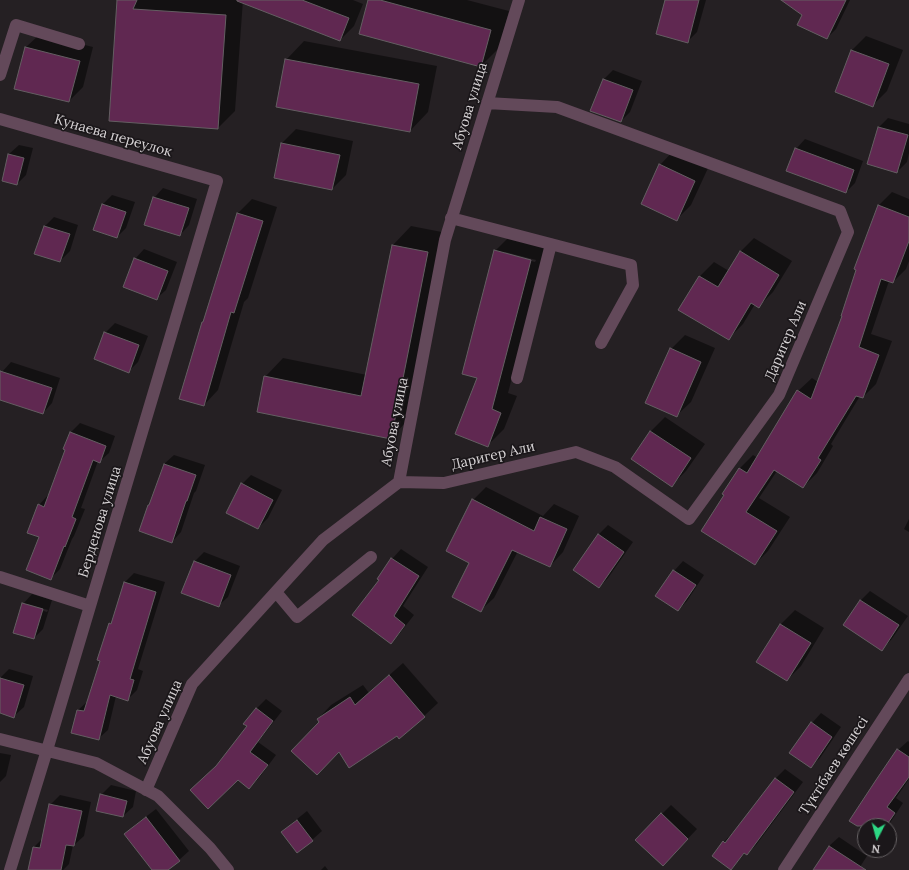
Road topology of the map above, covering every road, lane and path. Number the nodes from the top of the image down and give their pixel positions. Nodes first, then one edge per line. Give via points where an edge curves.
1 (519, 0) edge
2 (79, 44) dead end
3 (0, 75) edge
4 (487, 103) junction
5 (0, 119) edge
6 (217, 181) joint
7 (451, 218) junction
8 (551, 244) junction
9 (601, 343) dead end
10 (517, 378) dead end
11 (399, 482) junction
12 (371, 557) dead end
13 (0, 577) edge
14 (276, 592) junction
15 (90, 606) junction
16 (909, 679) edge
17 (0, 739) edge
18 (47, 750) junction
19 (146, 790) junction
20 (10, 870) edge
21 (228, 870) edge
22 (784, 870) edge

1 - 4 street, Абуова улица
2 - 3 street via 16,25
4 - 7 street, Абуова улица
4 - 11 street, Даригер Али via 556,107 840,211 848,232 779,395 689,519 615,467 576,452 444,483
5 - 6 street, Кунаева переулок
6 - 15 street, Берденова улица
7 - 8 street
7 - 11 street, Абуова улица via 444,240
8 - 9 street via 631,265 633,285
8 - 10 street
11 - 14 street, Абуова улица via 324,540
12 - 14 street via 297,617
13 - 15 street
14 - 19 street, Абуова улица via 192,684
15 - 18 street, Берденова улица
16 - 22 street, Түктібаев көшесі
17 - 18 street
18 - 19 street via 96,763
18 - 20 street, Берденова улица
19 - 21 street via 158,796 210,848

